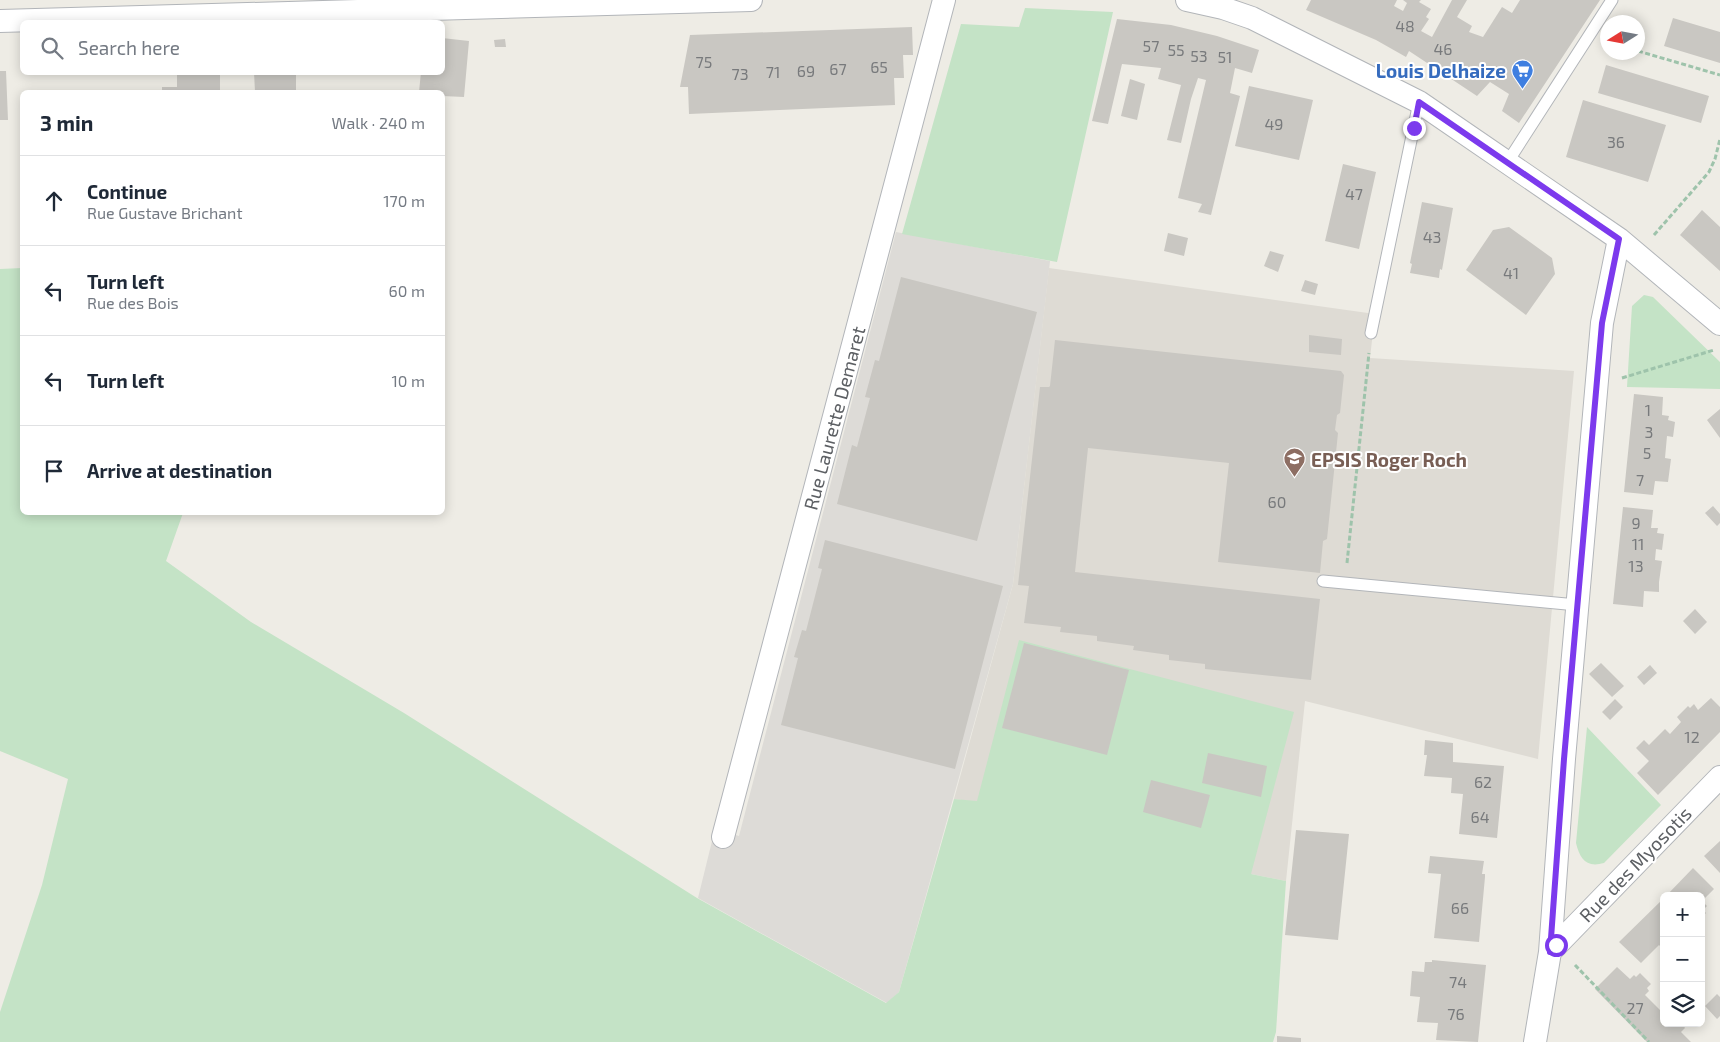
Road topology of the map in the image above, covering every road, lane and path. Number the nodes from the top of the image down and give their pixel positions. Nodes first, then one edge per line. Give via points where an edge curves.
1 (751, 0) edge
2 (944, 0) edge
3 (1187, 0) edge
4 (1612, 0) edge
5 (20, 20) edge
6 (36, 20) edge
7 (0, 21) edge
8 (1645, 53) edge
9 (1720, 75) edge
10 (1419, 102) junction
11 (1720, 139) edge
12 (1507, 162) junction
13 (1619, 239) junction
14 (1636, 254) junction
15 (1720, 324) edge
16 (1371, 333) joint
17 (1720, 348) edge
18 (1596, 386) junction
19 (1323, 581) dead end
20 (1345, 583) junction
21 (1577, 605) junction
22 (1720, 777) edge
23 (723, 836) dead end
24 (1553, 949) junction
25 (1535, 1042) edge
26 (1648, 1042) edge

1 - 6 street
2 - 23 street, Rue Laurette Demaret
3 - 10 street via 1252,18
4 - 12 lane
5 - 7 street
8 - 9 path
10 - 12 street
10 - 16 lane
11 - 14 path via 1709,172
12 - 13 street
13 - 14 street
13 - 18 street via 1602,323
14 - 15 street
16 - 20 path
17 - 18 path
18 - 21 street
19 - 20 lane
20 - 21 lane
21 - 24 street
22 - 24 street, Rue des Myosotis
24 - 25 street
24 - 26 path

